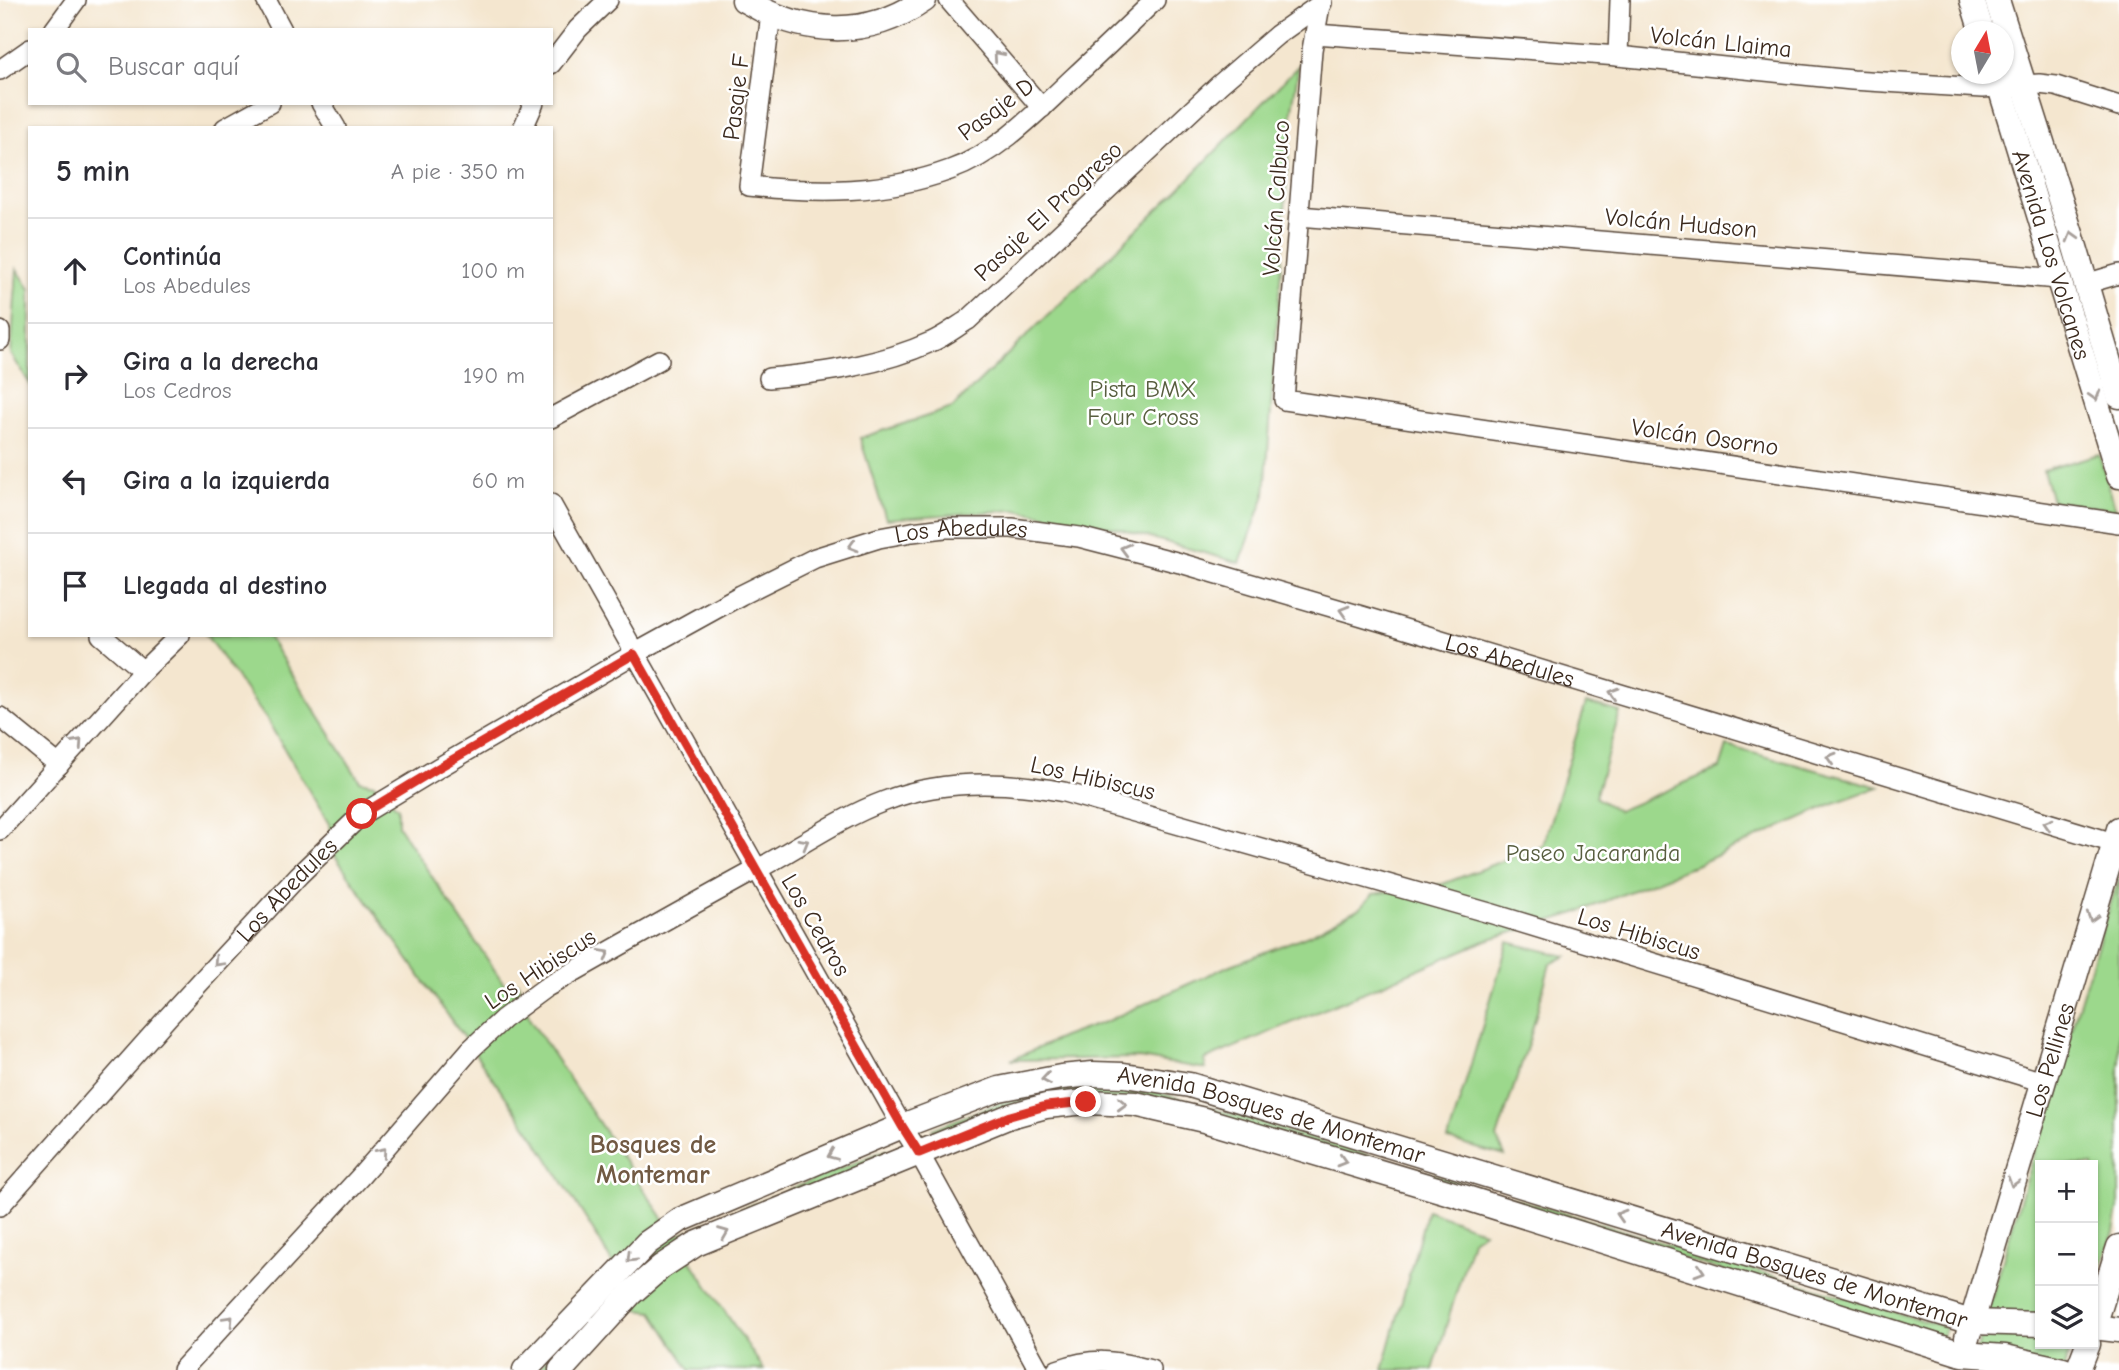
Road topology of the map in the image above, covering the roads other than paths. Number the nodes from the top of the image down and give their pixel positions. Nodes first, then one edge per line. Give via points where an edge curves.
1 (76, 0) edge
2 (608, 0) edge
3 (744, 0) edge
4 (924, 0) edge
5 (949, 0) edge
6 (1155, 0) edge
7 (1620, 0) edge
8 (1972, 0) edge
9 (1997, 0) edge
10 (1321, 1) edge
11 (274, 3) edge
12 (771, 14) junction
13 (1979, 21) edge
14 (1999, 21) edge
15 (55, 28) edge
16 (281, 28) edge
17 (1315, 34) junction
18 (28, 50) edge
19 (1618, 56) junction
20 (553, 61) edge
21 (0, 70) edge
22 (1951, 81) edge
23 (2014, 82) edge
24 (2007, 84) edge
25 (2007, 84) edge
26 (266, 105) edge
27 (322, 105) edge
28 (533, 105) edge
29 (2119, 106) edge
30 (1042, 107) junction
31 (229, 126) edge
32 (334, 126) edge
33 (524, 126) edge
34 (749, 186) joint
35 (1299, 216) junction
36 (2119, 274) edge
37 (2059, 279) junction
38 (2085, 284) junction
39 (0, 331) edge
40 (0, 340) edge
41 (659, 360) dead end
42 (769, 378) dead end
43 (2119, 396) edge
44 (1284, 400) joint
45 (553, 417) edge
46 (2115, 447) edge
47 (2119, 476) edge
48 (553, 508) edge
49 (2119, 523) edge
50 (103, 637) edge
51 (178, 637) edge
52 (634, 654) junction
53 (143, 671) junction
54 (0, 717) edge
55 (59, 765) junction
56 (0, 830) edge
57 (2117, 839) edge
58 (756, 870) junction
59 (2043, 1082) junction
60 (902, 1126) junction
61 (919, 1153) junction
62 (0, 1206) edge
63 (2119, 1247) edge
64 (2098, 1313) edge
65 (1971, 1322) junction
66 (2035, 1324) edge
67 (2119, 1330) edge
68 (2098, 1332) edge
69 (2086, 1349) edge
70 (1960, 1362) edge
71 (183, 1370) edge
72 (525, 1370) edge
73 (561, 1370) edge
74 (1039, 1370) edge
75 (1058, 1370) edge
76 (1151, 1370) edge
77 (2063, 1370) edge
78 (2078, 1370) edge

1 - 15 street
2 - 20 street
3 - 12 street
4 - 12 street via 905,12 848,29 823,29
30 -> 5 street
6 - 30 street, Pasaje D
7 - 19 street
8 - 13 street
9 - 14 street, Avenida Los Volcanes
10 - 17 street, Volcán Calbuco
10 - 42 street, Pasaje El Progreso via 1219,85 968,320 932,342 875,361 820,374
11 - 16 street
12 - 34 street, Pasaje F
17 - 19 street, Volcán Llaima
17 - 35 street, Volcán Calbuco
18 - 21 street
19 - 22 street, Volcán Llaima via 1852,80
23 - 29 street, Volcán Llaima via 2056,86
24 - 37 street, Avenida Los Volcanes
38 -> 25 street, Avenida Los Volcanes via 2072,237
26 - 31 street
27 - 32 street
28 - 33 street
30 - 34 street, Pasaje D via 983,154 913,181 832,192
35 - 37 street, Volcán Hudson
35 - 44 street, Volcán Calbuco
36 - 38 street
37 -> 46 street, Avenida Los Volcanes
38 - 43 street, Avenida Los Volcanes
39 - 40 street
41 - 45 street
44 - 49 street, Volcán Osorno
46 - 47 street, Avenida Los Volcanes
48 - 52 street, Los Cedros
50 - 53 street
51 - 53 street
57 -> 52 street, Los Abedules via 1362,616 1045,531 945,528 846,547 753,589
52 - 58 street, Los Cedros
52 -> 62 street, Los Abedules via 362,814 177,1007
55 -> 53 street
54 - 55 street
55 - 56 street
57 -> 59 street, Los Pellines
58 -> 59 street, Los Hibiscus via 830,828 905,795 982,783 1037,787 1493,914
58 - 60 street, Los Cedros
71 -> 58 street, Los Hibiscus via 503,1018 545,988
59 -> 65 street, Los Pellines
60 - 61 street, Los Cedros
65 -> 60 street, Avenida Bosques de Montemar via 1190,1085 1124,1075 1061,1077 999,1089
60 -> 72 street, Avenida Bosques de Montemar via 680,1220 647,1242
61 -> 70 street, Avenida Bosques de Montemar via 1046,1106 1135,1104 1444,1191
73 -> 61 street, Avenida Bosques de Montemar via 631,1293 696,1244
61 - 74 street, Los Cedros
63 - 64 street
65 - 66 street, Avenida Bosques de Montemar
65 - 70 street, Los Pellines
67 - 68 street
69 - 78 street
70 - 77 street, Avenida Bosques de Montemar via 2005,1357
75 - 76 street via 1106,1360

